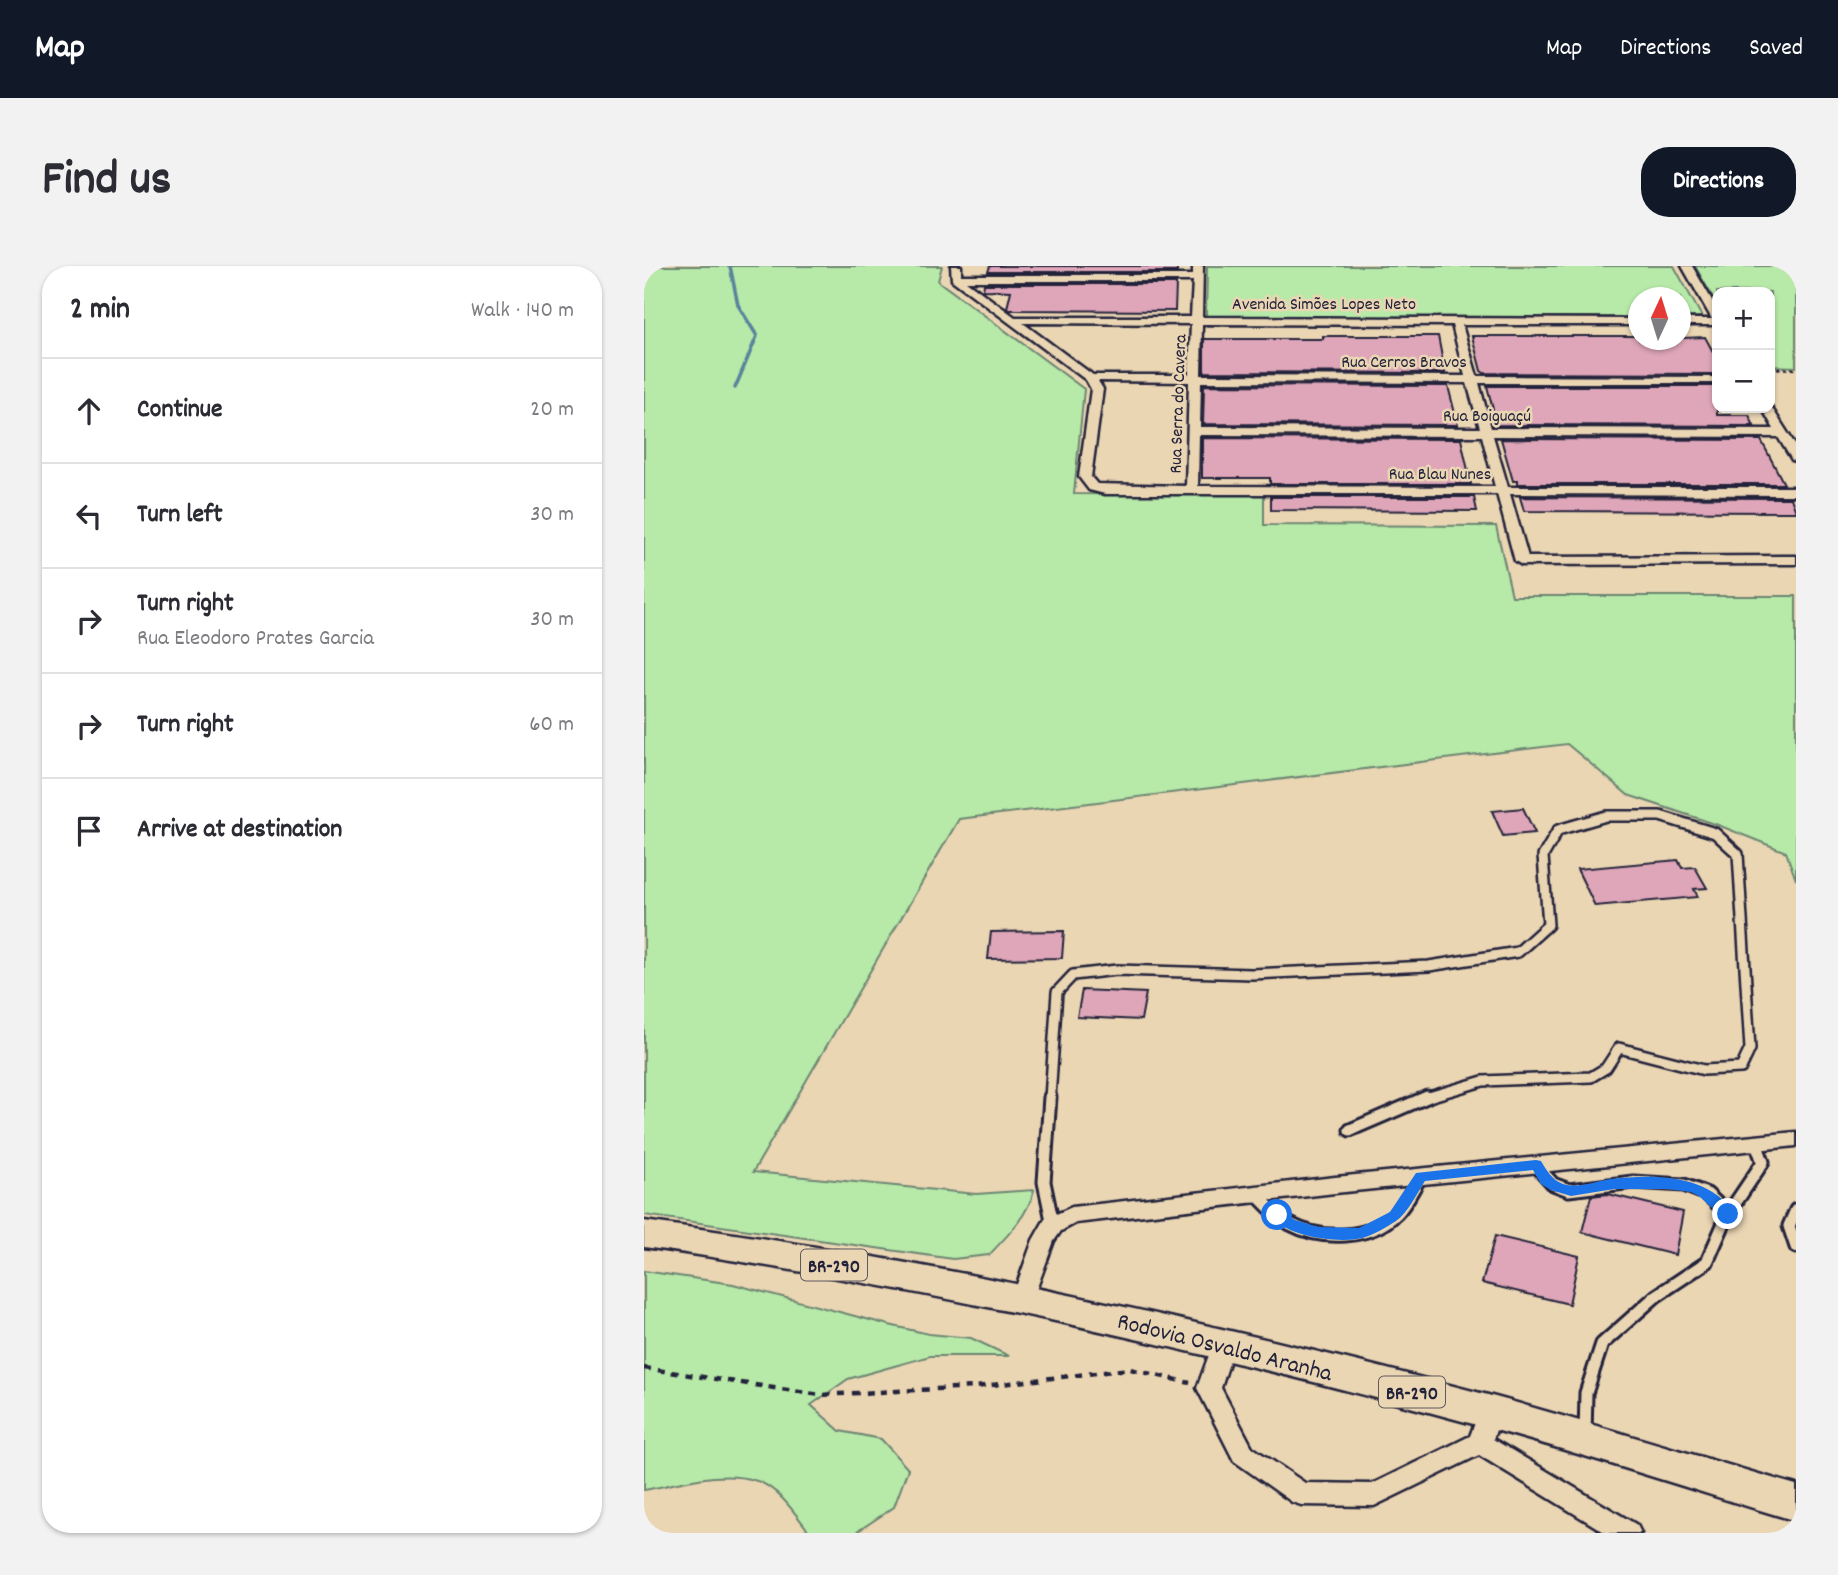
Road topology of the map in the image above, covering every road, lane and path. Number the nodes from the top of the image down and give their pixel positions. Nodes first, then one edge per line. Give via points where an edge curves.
1 (1198, 266) edge
2 (1687, 266) edge
3 (956, 272) edge
4 (1198, 278) junction
5 (1712, 311) edge
6 (1010, 320) junction
7 (1712, 320) edge
8 (1691, 321) edge
9 (1628, 322) edge
10 (1197, 325) junction
11 (1458, 326) junction
12 (1023, 329) junction
13 (1628, 330) edge
14 (1691, 330) edge
15 (1712, 330) edge
16 (1775, 368) edge
17 (1796, 369) edge
18 (1195, 378) junction
19 (1090, 379) junction
20 (1472, 379) junction
21 (1712, 380) edge
22 (1771, 413) edge
23 (1192, 431) junction
24 (1486, 432) junction
25 (1782, 433) junction
26 (1796, 457) edge
27 (1192, 490) junction
28 (1502, 491) junction
29 (1796, 491) edge
30 (1796, 560) edge
31 (1350, 1130) dead end
32 (1796, 1139) edge
33 (1756, 1143) junction
34 (1536, 1165) junction
35 (1421, 1176) junction
36 (1255, 1194) junction
37 (1796, 1210) edge
38 (1728, 1214) junction
39 (1053, 1225) junction
40 (644, 1234) edge
41 (1796, 1247) edge
42 (1023, 1298) junction
43 (1224, 1344) junction
44 (644, 1368) edge
45 (1209, 1388) junction
46 (1485, 1427) junction
47 (1585, 1440) junction
48 (1796, 1503) edge
49 (1628, 1533) edge

1 - 4 street, Rua Serra do Cavera
2 - 5 street
3 - 4 street
3 - 6 street
4 - 10 street, Rua Serra do Cavera
6 - 10 street, Avenida Simões Lopes Neto
6 - 12 street
7 - 8 street
9 - 11 street, Avenida Simões Lopes Neto
10 - 11 street, Avenida Simões Lopes Neto
10 - 12 street, Avenida Simões Lopes Neto
10 - 18 street, Rua Serra do Cavera
11 - 13 street, Avenida Simões Lopes Neto
11 - 20 street
12 - 19 street
14 - 15 street
16 - 17 path
18 - 19 street, Rua Cerros Bravos
18 - 20 street, Rua Cerros Bravos
18 - 23 street, Rua Serra do Cavera
19 - 27 street, Rua Blau Nunes via 1097,389 1097,402 1086,482 1105,490
20 - 21 street, Rua Cerros Bravos
20 - 24 street
22 - 25 street
23 - 24 street, Rua Boiguaçú
23 - 27 street, Rua Serra do Cavera
24 - 25 street, Rua Boiguaçú
24 - 28 street
25 - 26 street
27 - 28 street, Rua Blau Nunes
28 - 29 street, Rua Blau Nunes
28 - 30 street via 1522,561
31 - 39 lane via 1453,1089 1502,1078 1564,1079 1599,1074 1619,1048 1704,1070 1741,1068 1750,1049 1738,855 1715,833 1660,816 1606,816 1558,830 1543,856 1548,925 1518,952 1429,966 1252,974 1117,970 1073,975 1057,992 1044,1182
32 - 33 street
33 - 34 street
33 - 38 lane via 1763,1162
34 - 35 street
34 - 38 lane via 1546,1181 1571,1191 1614,1184 1693,1187
35 - 36 street
35 - 36 lane via 1394,1216 1349,1235 1290,1224
36 - 39 street via 1072,1215
37 - 41 lane via 1789,1226
38 - 47 lane via 1707,1262 1656,1296 1602,1344 1586,1393
39 - 42 street
40 - 42 highway, Rodovia Osvaldo Aranha / BR-290
42 - 43 highway, Rodovia Osvaldo Aranha / BR-290
43 - 45 street
43 - 46 highway, Rodovia Osvaldo Aranha / BR-290
44 - 45 path via 820,1395 975,1387 1130,1369
45 - 46 street via 1244,1454 1301,1494 1374,1495
46 - 47 highway, Rodovia Osvaldo Aranha / BR-290
46 - 49 street
47 - 48 highway, Rodovia Osvaldo Aranha / BR-290

